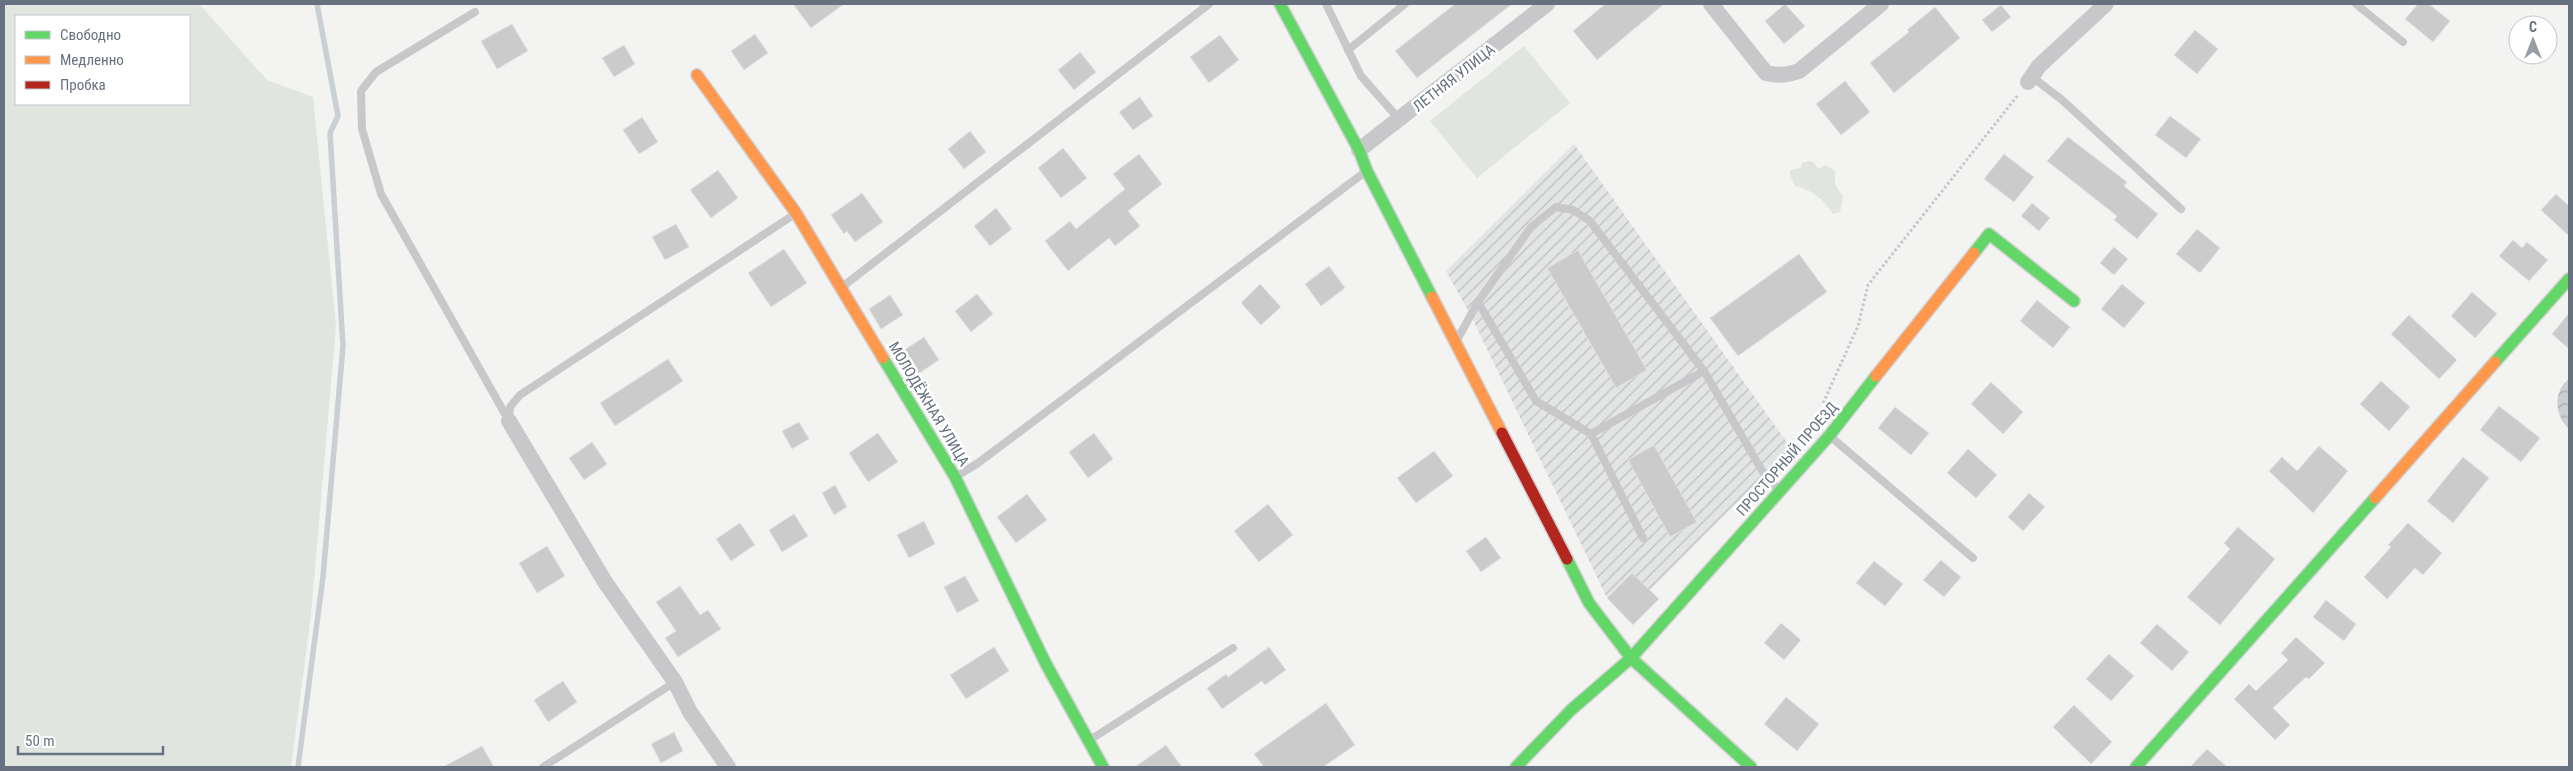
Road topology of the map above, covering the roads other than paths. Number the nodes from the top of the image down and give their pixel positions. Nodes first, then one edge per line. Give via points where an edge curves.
1 (1209, 4) edge
2 (1280, 4) edge
3 (1326, 4) edge
4 (1405, 4) edge
5 (1547, 4) edge
6 (1711, 4) edge
7 (1881, 4) edge
8 (2106, 4) edge
9 (2356, 4) edge
10 (475, 12) dead end
11 (2403, 42) dead end
12 (1348, 50) junction
13 (697, 75) dead end
14 (2030, 80) joint
15 (1400, 120) junction
16 (1359, 150) junction
17 (1367, 171) junction
18 (2181, 209) dead end
19 (796, 213) junction
20 (2569, 280) edge
21 (842, 287) junction
22 (2074, 301) dead end
23 (1478, 302) junction
24 (1456, 341) junction
25 (1704, 371) junction
26 (509, 421) junction
27 (1591, 434) junction
28 (1829, 436) junction
29 (955, 477) junction
30 (1779, 491) junction
31 (1643, 538) dead end
32 (1973, 558) dead end
33 (1232, 648) dead end
34 (1632, 658) junction
35 (675, 682) junction
36 (1088, 740) junction
37 (543, 767) edge
38 (728, 767) edge
39 (1103, 767) edge
40 (1516, 767) edge
41 (1751, 767) edge
42 (2136, 767) edge

1 - 21 lane
2 - 16 street
3 - 12 lane
4 - 12 lane
5 - 15 street, ЛЕТНЯЯ УЛИЦА
6 - 7 street via 1766,73 1775,75 1799,70
8 - 14 street via 2039,66
9 - 11 lane
10 - 26 lane via 376,72 361,91 362,129 380,194
12 - 15 lane via 1360,76
13 - 19 street, МОЛОДЁЖНАЯ УЛИЦА
14 - 18 lane via 2061,99
15 - 16 street, ЛЕТНЯЯ УЛИЦА
16 - 17 street
17 - 24 street
17 - 29 lane
19 - 21 street, МОЛОДЁЖНАЯ УЛИЦА
19 - 26 lane via 520,395 510,408
20 - 42 street
21 - 29 street, МОЛОДЁЖНАЯ УЛИЦА
22 - 28 street, ПРОСТОРНЫЙ ПРОЕЗД via 1989,234
23 - 24 lane
23 - 25 lane via 1531,227 1556,208 1573,210 1590,221
23 - 27 lane via 1536,401
24 - 34 street via 1589,603
25 - 27 lane
25 - 30 lane via 1764,474
26 - 35 street via 605,582
27 - 31 lane
28 - 30 street, ПРОСТОРНЫЙ ПРОЕЗД
28 - 32 lane
29 - 36 street, МОЛОДЁЖНАЯ УЛИЦА via 1046,664
30 - 34 street, ПРОСТОРНЫЙ ПРОЕЗД
33 - 36 lane
34 - 40 street, ПРОСТОРНЫЙ ПРОЕЗД via 1571,710
34 - 41 street
35 - 37 lane
35 - 38 street via 690,712
36 - 39 street, МОЛОДЁЖНАЯ УЛИЦА

